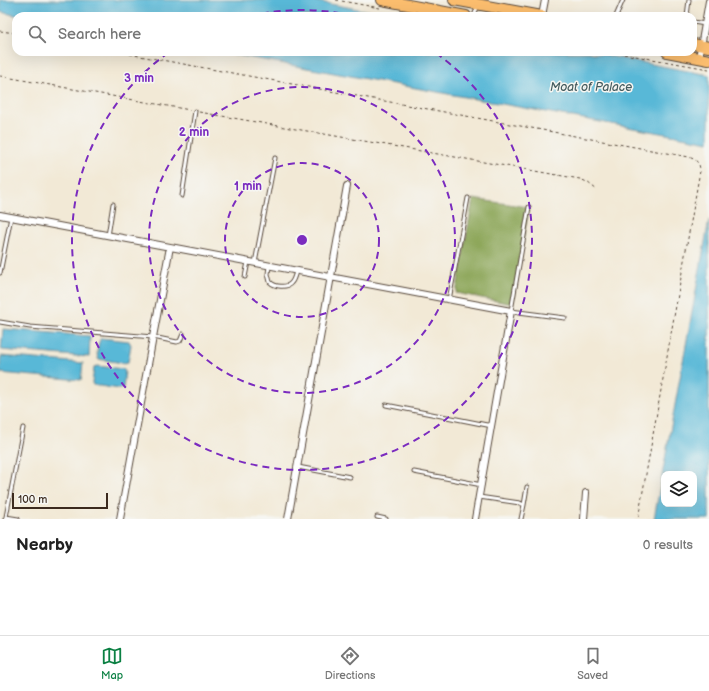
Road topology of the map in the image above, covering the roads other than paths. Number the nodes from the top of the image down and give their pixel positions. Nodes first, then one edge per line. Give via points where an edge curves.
1 (454, 0) edge
2 (545, 0) edge
3 (624, 0) edge
4 (689, 0) edge
5 (479, 2) edge
6 (382, 4) edge
7 (709, 4) edge
8 (438, 12) edge
9 (475, 12) edge
10 (524, 12) edge
11 (543, 12) edge
12 (618, 12) edge
13 (688, 12) edge
14 (697, 23) edge
15 (705, 24) junction
16 (701, 45) edge
17 (688, 56) edge
18 (704, 59) edge
19 (195, 111) road end
20 (275, 158) dead end
21 (347, 186) dead end
22 (182, 196) dead end
23 (468, 198) dead end
24 (113, 204) dead end
25 (529, 207) dead end
26 (0, 215) edge
27 (11, 217) junction
28 (108, 236) junction
29 (170, 247) junction
30 (248, 262) junction
31 (255, 263) junction
32 (269, 266) junction
33 (296, 271) junction
34 (0, 273) edge
35 (245, 277) dead end
36 (330, 277) junction
37 (449, 300) junction
38 (511, 311) junction
39 (565, 318) dead end
40 (0, 322) edge
41 (183, 334) dead end
42 (152, 337) junction
43 (386, 405) dead end
44 (492, 426) junction
45 (23, 428) dead end
46 (298, 467) junction
47 (414, 472) dead end
48 (350, 477) dead end
49 (482, 485) junction
50 (527, 486) dead end
51 (586, 493) dead end
52 (479, 497) junction
53 (524, 505) junction
54 (377, 517) dead end
55 (6, 518) edge
56 (18, 519) edge
57 (120, 519) edge
58 (288, 519) edge
59 (386, 519) edge
60 (476, 519) edge
61 (521, 519) edge
62 (584, 519) edge

1 - 5 main road
2 - 11 street
3 - 12 lane
4 - 13 lane
5 - 9 lane
5 - 10 main road
6 - 8 main road
7 - 15 street
14 - 15 lane
15 - 16 street
16 - 18 street
17 - 18 main road
19 - 22 lane
20 - 31 lane
21 - 36 street
23 - 37 lane
24 - 28 lane
25 - 38 lane
26 - 27 street
27 - 28 street
27 - 34 lane
28 - 29 street
29 - 30 street
29 - 42 street
30 - 31 street
30 - 35 lane
31 - 32 street
32 - 33 street
32 - 33 lane via 268,274 272,285 290,285
33 - 36 street
36 - 37 street
36 - 46 street
37 - 38 street
38 - 39 lane
38 - 44 street
40 - 42 lane via 30,327
41 - 42 lane via 177,342
42 - 57 street
43 - 44 lane
44 - 49 street
45 - 55 lane
46 - 48 lane
46 - 58 street
47 - 49 lane
49 - 52 street
50 - 53 lane
51 - 62 street
52 - 53 lane
52 - 60 street
53 - 61 lane
54 - 59 lane
55 - 56 lane

